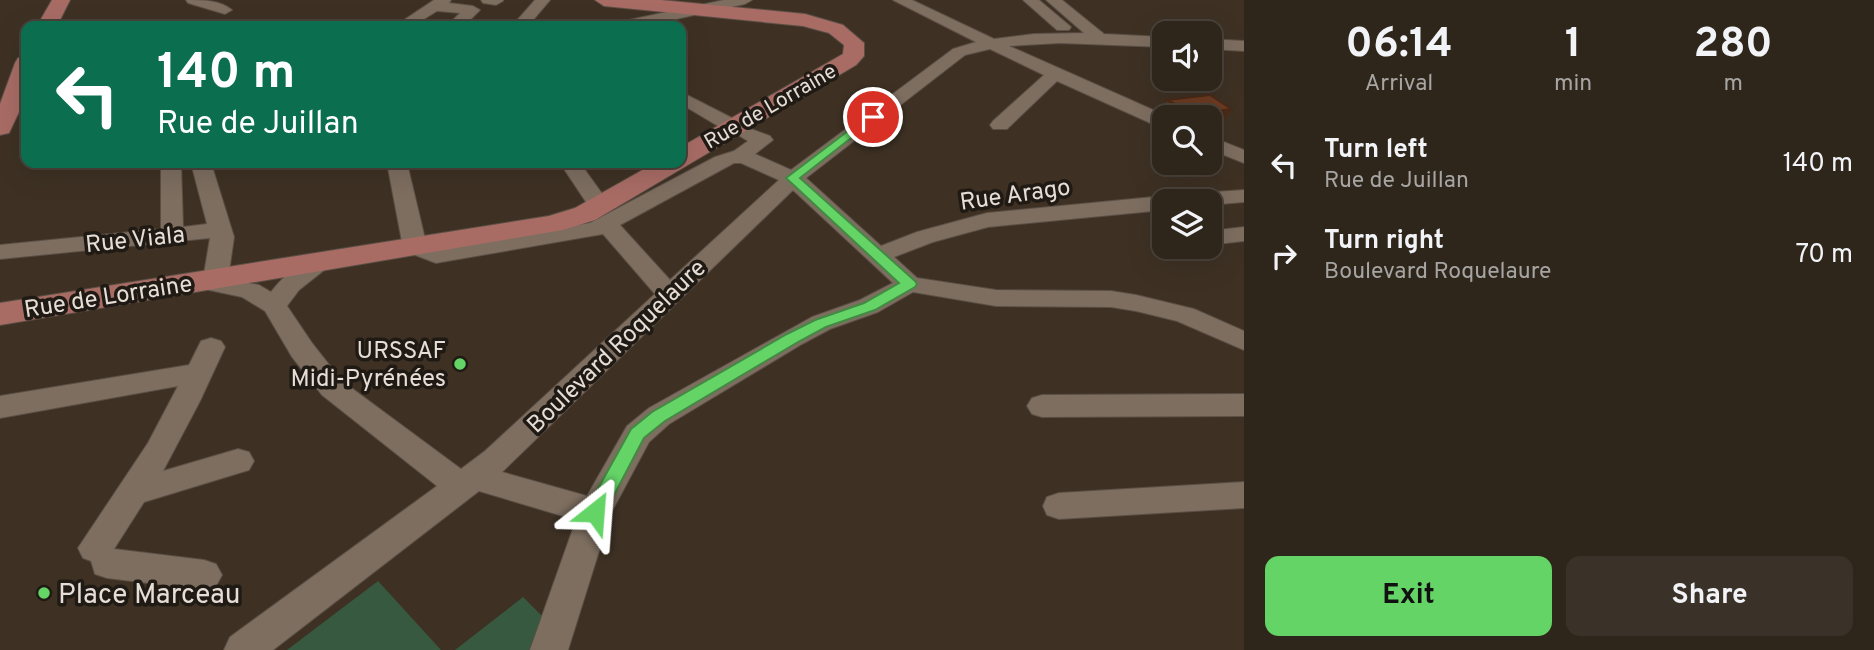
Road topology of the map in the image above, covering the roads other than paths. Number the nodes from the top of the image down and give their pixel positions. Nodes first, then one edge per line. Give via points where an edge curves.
1 (61, 0) edge
2 (193, 0) edge
3 (488, 0) edge
4 (543, 0) edge
5 (604, 0) edge
6 (745, 0) edge
7 (900, 0) edge
8 (1030, 0) edge
9 (1053, 0) edge
10 (496, 1) edge
11 (440, 3) edge
12 (231, 5) edge
13 (693, 5) edge
14 (50, 21) edge
15 (409, 21) edge
16 (461, 21) edge
17 (524, 21) edge
18 (640, 21) edge
19 (1078, 39) junction
20 (1106, 40) junction
21 (1152, 42) edge
22 (987, 43) junction
23 (1222, 45) edge
24 (1244, 46) edge
25 (15, 67) edge
26 (1055, 74) junction
27 (686, 100) edge
28 (1152, 117) edge
29 (725, 122) dead end
30 (1000, 125) dead end
31 (0, 128) edge
32 (743, 132) dead end
33 (1222, 148) edge
34 (686, 155) edge
35 (738, 157) junction
36 (1244, 157) edge
37 (171, 168) edge
38 (202, 168) edge
39 (398, 168) edge
40 (573, 168) edge
41 (666, 168) edge
42 (793, 178) junction
43 (1244, 196) edge
44 (1222, 198) edge
45 (1152, 204) edge
46 (1244, 213) edge
47 (603, 215) junction
48 (1222, 216) edge
49 (220, 230) junction
50 (1244, 234) edge
51 (172, 235) junction
52 (1222, 237) edge
53 (415, 247) junction
54 (0, 252) edge
55 (878, 255) junction
56 (320, 262) junction
57 (272, 270) junction
58 (208, 280) junction
59 (909, 284) junction
60 (670, 295) junction
61 (976, 295) junction
62 (274, 305) junction
63 (869, 306) junction
64 (0, 314) edge
65 (1241, 337) edge
66 (3, 400) edge
67 (1244, 405) edge
68 (1042, 406) dead end
69 (238, 461) dead end
70 (468, 482) junction
71 (136, 492) junction
72 (1244, 495) edge
73 (1059, 506) dead end
74 (595, 512) junction
75 (204, 575) dead end
76 (243, 650) edge
77 (549, 650) edge

1 - 14 main road
2 - 12 street
3 - 10 street
4 - 17 street
5 - 13 main road
6 - 13 street
7 - 22 street
8 - 19 street
9 - 20 street
11 - 15 street
11 - 16 street via 473,10
13 - 18 street
13 - 34 main road, Rue de Lorraine via 815,22 844,34 854,43 855,52
19 - 20 street
19 - 22 street
20 - 21 street
22 - 26 street
22 - 42 street, Boulevard Roquelaure via 959,52
23 - 24 street
25 - 31 main road via 15,97
26 - 28 street
26 - 30 street
27 - 29 street
32 - 35 street via 763,140
33 - 36 street
35 - 42 street
35 - 47 street via 722,160
37 - 51 street
38 - 49 street
39 - 53 street
40 - 47 street
41 - 47 main road
42 - 55 street
42 - 60 street, Boulevard Roquelaure
43 - 44 street
45 - 55 street, Rue Arago via 987,220
46 - 48 street
47 - 53 main road
47 - 60 street
49 - 51 street, Rue Viala
49 - 58 street, Rue Viala via 222,237
50 - 52 street
51 - 54 street, Rue Viala
53 - 56 main road, Rue de Lorraine
55 - 59 street
56 - 57 main road, Rue de Lorraine
56 - 62 street via 290,285
57 - 58 main road, Rue de Lorraine
57 - 62 street
58 - 62 street via 250,291
58 - 64 main road, Rue de Lorraine
59 - 61 street
59 - 63 street
60 - 70 street, Boulevard Roquelaure
61 - 63 street
61 - 65 street via 1111,299 1185,315
62 - 70 street via 332,388
63 - 74 street via 821,323 659,416 638,434
66 - 71 street via 205,360 177,422
67 - 68 street
69 - 71 street
70 - 74 street
70 - 76 street, Boulevard Roquelaure
71 - 75 street via 101,556
72 - 73 street
74 - 77 street

